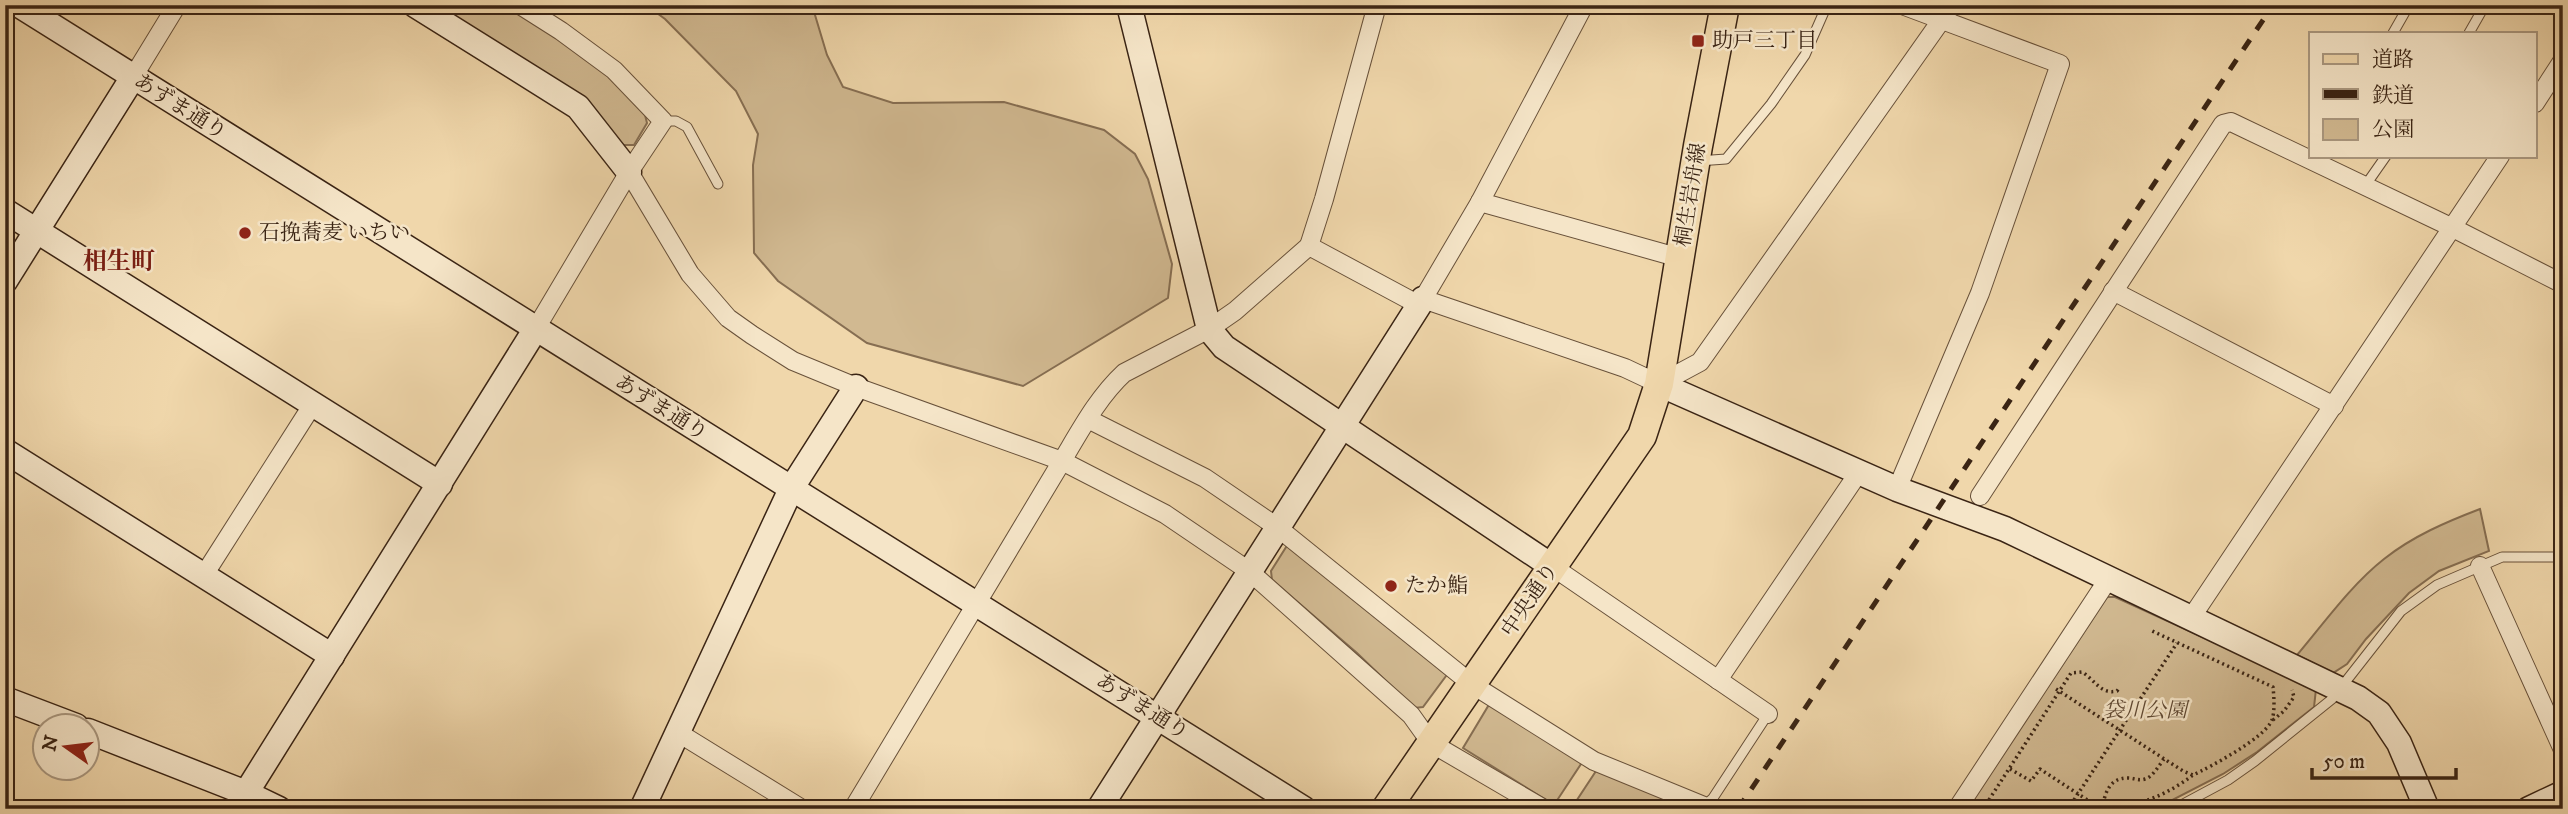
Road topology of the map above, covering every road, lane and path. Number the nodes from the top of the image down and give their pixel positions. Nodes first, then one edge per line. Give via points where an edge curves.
1 (19, 5) edge
2 (177, 5) edge
3 (415, 5) edge
4 (520, 5) edge
5 (1129, 5) edge
6 (1377, 5) edge
7 (1584, 5) edge
8 (1725, 5) edge
9 (1827, 5) edge
10 (1902, 5) edge
11 (1952, 5) edge
12 (2409, 5) edge
13 (2485, 5) edge
14 (1941, 21) junction
15 (2394, 32) edge
16 (2470, 32) edge
17 (2563, 60) edge
18 (133, 77) junction
19 (2536, 101) edge
20 (663, 121) junction
21 (2309, 154) edge
22 (2385, 158) edge
23 (2499, 158) edge
24 (2320, 159) edge
25 (1696, 161) junction
26 (629, 172) junction
27 (718, 184) dead end
28 (2365, 186) junction
29 (1480, 202) junction
30 (5, 211) edge
31 (2453, 228) junction
32 (37, 230) junction
33 (1309, 246) junction
34 (1680, 258) junction
35 (5, 281) edge
36 (2563, 284) edge
37 (2113, 291) junction
38 (1421, 302) junction
39 (1209, 329) junction
40 (535, 330) junction
41 (1659, 384) junction
42 (856, 387) junction
43 (313, 404) junction
44 (2334, 406) junction
45 (1087, 419) junction
46 (1343, 425) junction
47 (5, 451) edge
48 (1062, 461) junction
49 (1859, 472) junction
50 (440, 484) junction
51 (791, 489) junction
52 (1897, 489) junction
53 (1980, 496) dead end
54 (1277, 527) junction
55 (2563, 557) edge
56 (2480, 566) junction
57 (1553, 567) junction
58 (1249, 571) junction
59 (204, 575) junction
60 (2109, 578) junction
61 (976, 605) junction
62 (2187, 627) junction
63 (2150, 630) dead end
64 (2177, 643) junction
65 (332, 656) junction
66 (1718, 680) junction
67 (1472, 685) junction
68 (2049, 685) dead end
69 (2120, 687) dead end
70 (2273, 687) junction
71 (2340, 688) junction
72 (2060, 692) junction
73 (5, 699) edge
74 (39, 712) edge
75 (1768, 714) joint
76 (1156, 716) junction
77 (2272, 721) junction
78 (2120, 731) junction
79 (677, 732) junction
80 (102, 737) edge
81 (1431, 743) junction
82 (2563, 750) edge
83 (2164, 759) junction
84 (2010, 769) junction
85 (2193, 775) junction
86 (2563, 793) edge
87 (2077, 795) junction
88 (243, 801) edge
89 (2089, 801) dead end
90 (2115, 806) dead end
91 (1703, 807) edge
92 (279, 809) edge
93 (642, 809) edge
94 (802, 809) edge
95 (853, 809) edge
96 (1099, 809) edge
97 (1304, 809) edge
98 (1386, 809) edge
99 (1544, 809) edge
100 (1956, 809) edge
101 (1983, 809) edge
102 (2068, 809) edge
103 (2102, 809) edge
104 (2174, 809) edge
105 (2427, 809) edge
106 (2529, 809) edge

1 - 18 street, あずま通り
2 - 18 street
3 - 26 street via 578,107
4 - 20 street via 614,70
5 - 39 street
6 - 33 street
7 - 29 street
8 - 25 main road, 桐生岩舟線
9 - 25 lane via 1805,55 1726,159
10 - 14 street
11 - 14 street
12 - 15 lane
13 - 16 lane
14 - 41 street via 1700,362
14 - 52 street via 2060,64 1980,293
17 - 19 street
18 - 32 street
18 - 40 street, あずま通り
20 - 26 street
20 - 27 lane via 687,127
21 - 37 street via 2231,122 2222,124
22 - 28 lane
23 - 31 street
24 - 28 street
25 - 34 main road, 桐生岩舟線
26 - 40 street
26 - 42 street via 690,274 728,318 793,361
28 - 31 street
29 - 34 street
29 - 38 street
30 - 32 street
31 - 36 street
31 - 44 street
32 - 35 street
32 - 43 street
33 - 38 street
33 - 39 street
34 - 41 main road, 桐生岩舟線
37 - 44 street
37 - 53 street
38 - 41 street via 1625,368
38 - 46 street
39 - 45 street via 1124,373
39 - 46 street via 1224,347
40 - 50 street
40 - 51 street, あずま通り
41 - 49 street
41 - 57 main road, 中央通り via 1642,436
42 - 48 street
42 - 51 street
43 - 50 street
43 - 59 street
44 - 62 street
45 - 48 street
45 - 54 street via 1205,478
46 - 54 street
46 - 57 street
47 - 59 street
48 - 58 street via 1165,514
48 - 61 street
49 - 52 street
49 - 66 street
50 - 65 street
51 - 61 street, あずま通り
51 - 79 street
52 - 60 street via 2005,529
54 - 58 street
54 - 67 street
55 - 56 lane via 2502,557
56 - 71 lane via 2437,585 2400,611
56 - 82 street
57 - 66 street
57 - 67 main road, 中央通り
58 - 76 street
58 - 81 street via 1411,715
59 - 65 street
60 - 62 street
60 - 100 street
61 - 76 street, あずま通り
61 - 95 street
62 - 64 path
62 - 71 street
63 - 64 path
64 - 70 path
64 - 78 path
65 - 88 street
66 - 75 street
67 - 81 main road, 中央通り
67 - 91 street via 1594,761
68 - 72 path
69 - 72 path via 2111,693 2102,690 2076,672
70 - 77 path
70 - 77 path via 2292,688 2294,697
71 - 104 lane via 2333,699 2255,761
71 - 105 street via 2378,713 2399,743
72 - 78 path
72 - 84 path
73 - 74 street
75 - 91 lane
76 - 96 street
76 - 97 street, あずま通り
77 - 85 path via 2261,734
78 - 83 path
78 - 87 path
79 - 93 street
79 - 94 street
80 - 88 street
81 - 98 main road, 中央通り
81 - 99 street
83 - 85 path
83 - 103 path via 2143,780 2125,778 2111,784
84 - 87 path via 2031,781 2039,769
84 - 101 path
85 - 90 path via 2151,799
86 - 106 street
87 - 89 path
87 - 102 path
88 - 92 street

